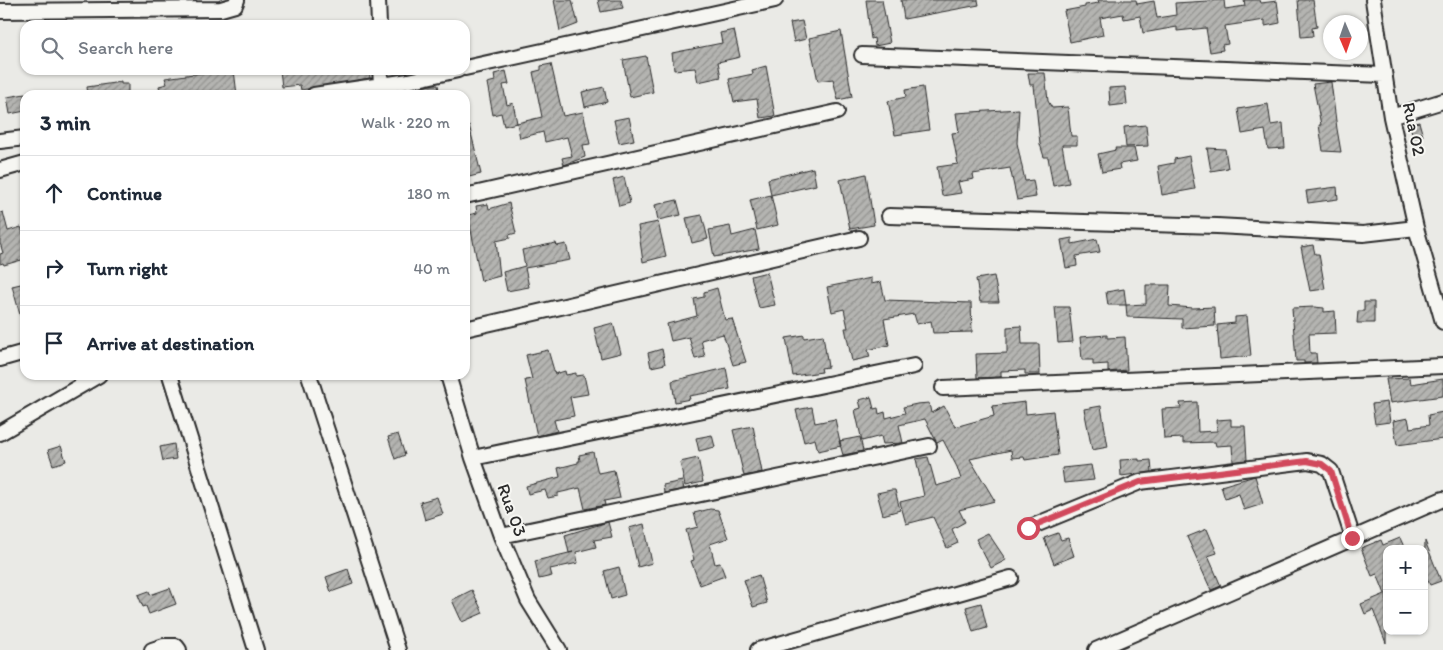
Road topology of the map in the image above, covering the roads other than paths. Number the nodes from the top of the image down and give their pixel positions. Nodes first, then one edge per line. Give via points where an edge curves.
1 (236, 0) edge
2 (378, 0) edge
3 (774, 0) edge
4 (1373, 0) edge
5 (0, 11) edge
6 (379, 20) edge
7 (862, 55) dead end
8 (470, 67) edge
9 (380, 75) edge
10 (439, 75) edge
11 (1384, 75) junction
12 (382, 90) edge
13 (1443, 101) edge
14 (837, 112) dead end
15 (1391, 117) junction
16 (20, 139) edge
17 (0, 141) edge
18 (20, 164) edge
19 (0, 170) edge
20 (470, 195) edge
21 (889, 216) dead end
22 (1416, 228) junction
23 (859, 238) dead end
24 (1443, 322) edge
25 (470, 328) edge
26 (20, 353) edge
27 (0, 359) edge
28 (914, 366) dead end
29 (1443, 366) edge
30 (89, 380) edge
31 (172, 380) edge
32 (311, 380) edge
33 (450, 380) edge
34 (943, 388) dead end
35 (0, 432) edge
36 (928, 446) dead end
37 (474, 458) junction
38 (1443, 499) edge
39 (1028, 528) dead end
40 (501, 536) junction
41 (1352, 538) junction
42 (1011, 578) dead end
43 (152, 650) edge
44 (178, 650) edge
45 (256, 650) edge
46 (398, 650) edge
47 (559, 650) edge
48 (758, 650) edge
49 (1096, 650) edge

1 - 5 street via 234,5 221,9
2 - 6 street
3 - 8 street
4 - 11 street, Rua 02
7 - 11 street
9 - 12 street
10 - 12 street
11 - 15 street, Rua 02
13 - 15 street
14 - 20 street
15 - 22 street, Rua 02
16 - 17 street
18 - 19 street
21 - 22 street via 1363,234
22 - 24 street, Rua 02
23 - 25 street
26 - 27 street
28 - 37 street
29 - 34 street
30 - 35 street
31 - 45 street
32 - 46 street
33 - 37 street, Rua 03
36 - 40 street
37 - 40 street, Rua 03
38 - 41 street
39 - 41 street via 1140,482 1307,461 1322,464 1331,471
40 - 47 street, Rua 03 via 528,600
41 - 49 street
42 - 48 street
43 - 44 street via 164,646 176,646

